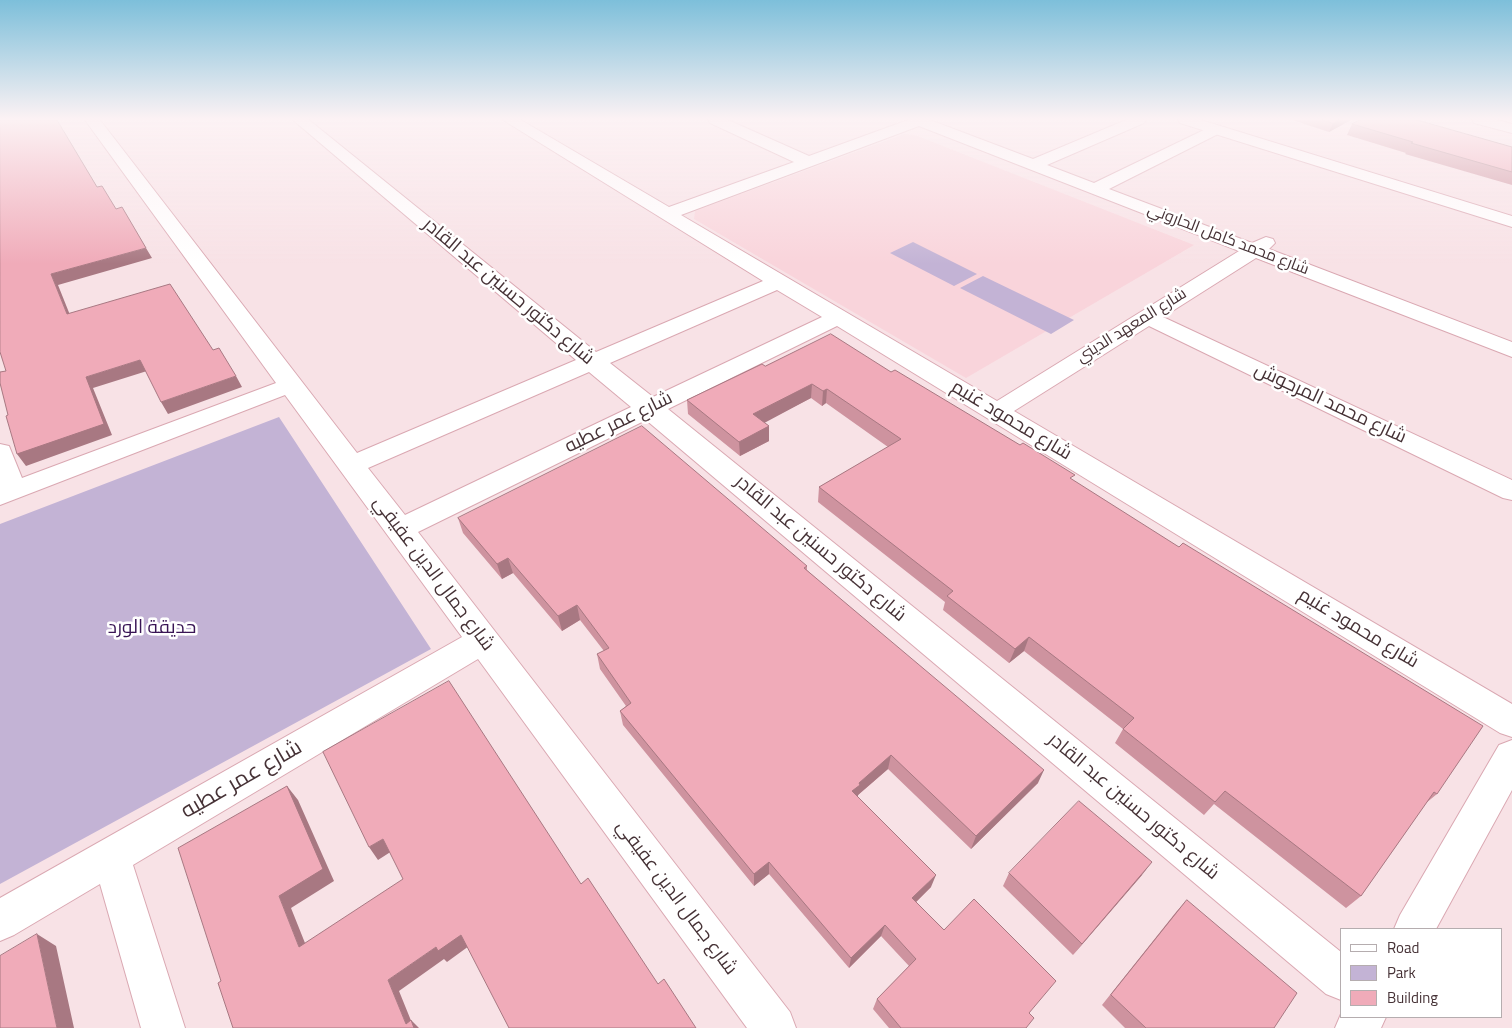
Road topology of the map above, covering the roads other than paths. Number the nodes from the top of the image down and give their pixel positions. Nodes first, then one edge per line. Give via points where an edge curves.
1 (128, 168) edge
2 (358, 168) edge
3 (590, 168) edge
4 (792, 168) edge
5 (1058, 168) edge
6 (1137, 168) edge
7 (1356, 168) edge
8 (1380, 168) edge
9 (1103, 185) junction
10 (1512, 207) edge
11 (667, 214) junction
12 (1512, 222) edge
13 (1262, 246) junction
14 (779, 282) junction
15 (839, 317) junction
16 (1148, 317) junction
17 (1512, 332) edge
18 (1512, 350) edge
19 (593, 362) junction
20 (291, 385) junction
21 (650, 408) junction
22 (996, 412) junction
23 (0, 452) edge
24 (351, 465) junction
25 (1512, 491) edge
26 (6, 494) edge
27 (398, 529) junction
28 (483, 640) junction
29 (1512, 722) edge
30 (1512, 756) edge
31 (111, 856) junction
32 (0, 921) edge
33 (1415, 928) edge
34 (1340, 978) edge
35 (163, 1028) edge
36 (774, 1028) edge

1 - 20 street, شارع جمال الدين عفيفي
2 - 19 street, شارع دكتور حسنين عبد القادر
3 - 11 street, شارع محمود غنيم
4 - 11 street
5 - 9 street, شارع محمد كامل الحاروني
6 - 9 street
7 - 12 street
8 - 10 street
9 - 13 street, شارع محمد كامل الحاروني
11 - 14 street, شارع محمود غنيم
13 - 16 street, شارع المعهد الديني
13 - 17 street, شارع محمد كامل الحاروني
13 - 18 street, شارع محمد كامل الحاروني
14 - 15 street, شارع محمود غنيم
14 - 19 street
15 - 21 street, شارع عمر عطيه
15 - 22 street, شارع محمود غنيم
16 - 22 street, شارع المعهد الديني
16 - 25 street, شارع محمد المرجوش
19 - 21 street, شارع دكتور حسنين عبد القادر
19 - 24 street
20 - 24 street, شارع جمال الدين عفيفي
20 - 26 street
21 - 27 street, شارع عمر عطيه
21 - 34 street, شارع دكتور حسنين عبد القادر
22 - 29 street, شارع محمود غنيم
23 - 26 street
24 - 27 street, شارع جمال الدين عفيفي
27 - 28 street, شارع جمال الدين عفيفي
28 - 31 street, شارع عمر عطيه
28 - 36 street, شارع جمال الدين عفيفي
30 - 33 street
31 - 32 street, شارع عمر عطيه
31 - 35 street

